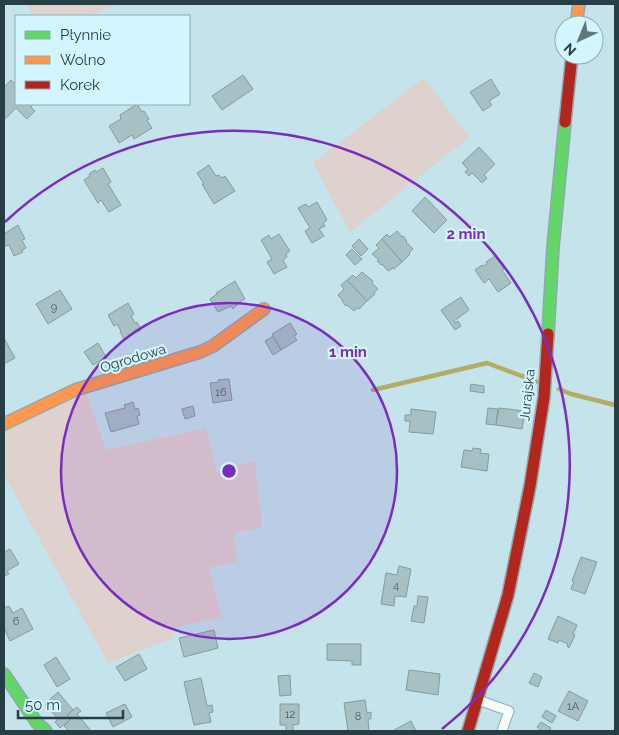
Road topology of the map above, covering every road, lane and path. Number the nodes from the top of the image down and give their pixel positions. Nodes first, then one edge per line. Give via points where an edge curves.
1 (571, 65) edge
2 (264, 309) dead end
3 (4, 424) edge
4 (4, 674) edge
5 (477, 700) junction
6 (46, 731) edge
7 (468, 731) edge
8 (502, 731) edge

1 - 5 street, Jurajska via 542,406 508,595
2 - 3 street, Ogrodowa via 200,352 74,390
4 - 6 street
5 - 7 street, Jurajska
5 - 8 lane via 509,712

